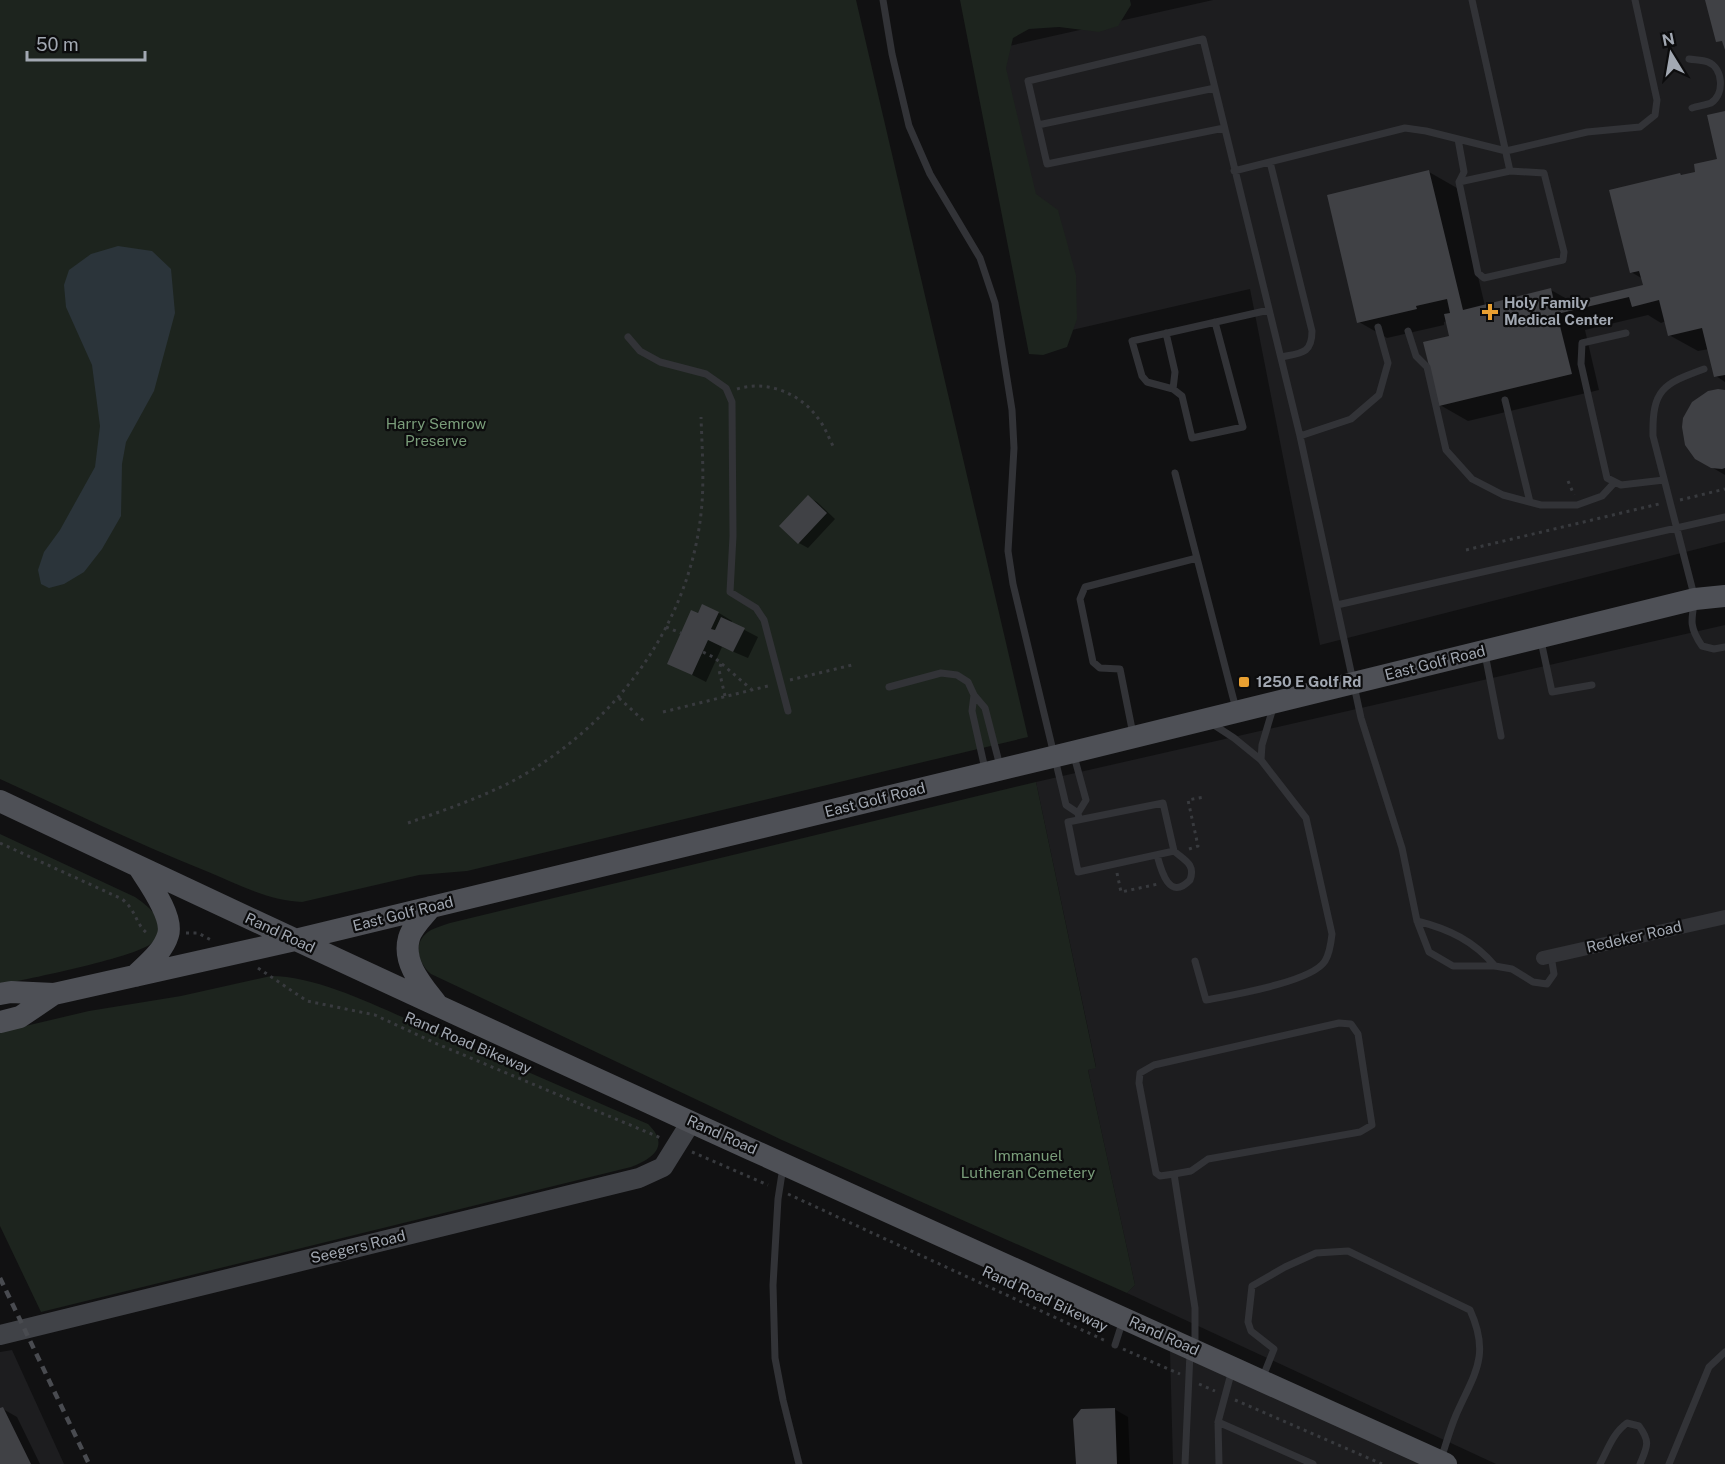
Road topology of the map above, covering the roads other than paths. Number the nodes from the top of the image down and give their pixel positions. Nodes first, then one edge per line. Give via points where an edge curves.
1 (883, 0) edge
2 (1472, 0) edge
3 (1635, 0) edge
4 (1689, 59) dead end
5 (1215, 88) junction
6 (1692, 108) dead end
7 (1038, 125) junction
8 (1224, 128) junction
9 (1458, 139) junction
10 (1506, 151) junction
11 (1270, 162) junction
12 (1234, 171) junction
13 (1510, 171) junction
14 (1459, 182) junction
15 (1269, 310) junction
16 (1215, 322) junction
17 (1378, 327) dead end
18 (1408, 331) dead end
19 (1166, 333) junction
20 (1626, 333) dead end
21 (628, 337) dead end
22 (1281, 357) junction
23 (1704, 369) dead end
24 (1173, 389) junction
25 (1505, 400) dead end
26 (1300, 436) junction
27 (1175, 473) dead end
28 (1664, 480) junction
29 (1615, 482) junction
30 (1530, 502) junction
31 (1725, 517) edge
32 (1676, 529) junction
33 (1197, 558) junction
34 (1725, 584) edge
35 (1725, 596) edge
36 (1695, 599) junction
37 (1338, 605) junction
38 (1540, 637) junction
39 (1725, 647) edge
40 (1485, 651) junction
41 (1354, 683) junction
42 (1593, 685) dead end
43 (889, 687) dead end
44 (974, 695) junction
45 (1274, 703) junction
46 (788, 711) dead end
47 (1237, 712) junction
48 (1206, 720) junction
49 (1501, 736) dead end
50 (1134, 737) junction
51 (1064, 755) junction
52 (1261, 760) junction
53 (994, 772) junction
54 (0, 801) edge
55 (1079, 816) junction
56 (1174, 851) junction
57 (1157, 855) junction
58 (138, 866) junction
59 (431, 907) junction
60 (1725, 917) edge
61 (1417, 921) junction
62 (295, 940) junction
63 (1547, 957) joint
64 (1195, 961) dead end
65 (1495, 966) junction
66 (135, 976) junction
67 (0, 994) edge
68 (54, 994) junction
69 (439, 1006) junction
70 (0, 1022) edge
71 (691, 1122) junction
72 (783, 1162) junction
73 (1174, 1174) junction
74 (1124, 1318) junction
75 (0, 1335) edge
76 (1114, 1345) road end
77 (1192, 1349) junction
78 (1725, 1352) edge
79 (1232, 1367) junction
80 (1262, 1380) junction
81 (1218, 1422) junction
82 (1442, 1463) edge
83 (800, 1464) edge
84 (1185, 1464) edge
85 (1219, 1464) edge
86 (1313, 1464) edge
87 (1600, 1464) edge
88 (1640, 1464) edge
89 (1669, 1464) edge

1 - 51 lane via 909,126 930,174 980,258 995,303 1011,400 1014,448 1008,551 1013,584
2 - 10 lane
3 - 10 lane via 1657,100 1655,115 1640,127 1587,132
4 - 6 lane via 1710,62 1719,71 1720,82 1719,94 1711,103
5 - 7 lane
5 - 7 lane via 1203,39 1028,81
5 - 8 lane
7 - 8 lane via 1047,164
8 - 12 lane
9 - 10 lane
9 - 11 lane via 1405,128
9 - 14 lane via 1464,172
10 - 13 lane
11 - 12 lane
11 - 22 lane via 1312,331 1309,349
12 - 15 lane
13 - 14 lane
13 - 14 lane via 1544,173 1563,260 1484,278 1478,273
15 - 16 lane
15 - 22 lane
16 - 19 lane
16 - 24 lane via 1243,427 1192,438 1182,396
17 - 26 lane via 1388,363 1379,395 1351,419
18 - 30 lane via 1416,356 1427,367 1446,450 1473,479 1503,495
19 - 24 lane via 1175,372
19 - 24 lane via 1132,341 1147,382
20 - 29 lane via 1582,343 1581,364 1607,478
21 - 46 lane via 640,351 660,362 706,374 728,392 733,435 730,592 756,608 764,620
22 - 26 lane
23 - 28 lane via 1673,380 1661,392 1652,413 1653,436
25 - 30 lane
26 - 37 lane
27 - 33 lane
28 - 29 lane via 1621,485
28 - 32 lane
29 - 30 lane via 1602,496 1577,505
31 - 32 lane
32 - 36 lane
32 - 37 lane
33 - 47 lane
33 - 50 lane via 1085,587 1080,599 1093,662 1100,668 1120,669
34 - 36 main road, East Golf Road
35 - 36 main road, East Golf Road
36 - 38 main road, East Golf Road
36 - 39 lane via 1691,625 1694,635 1702,646
37 - 41 lane
38 - 40 main road, East Golf Road
38 - 42 lane via 1552,692
40 - 41 main road, East Golf Road
40 - 49 lane
41 - 45 main road, East Golf Road
41 - 61 lane via 1362,722 1402,848
43 - 44 lane via 941,673 957,675 968,682
44 - 53 lane via 972,711
44 - 53 lane via 986,708
45 - 47 main road, East Golf Road
45 - 52 lane
47 - 48 main road, East Golf Road
48 - 50 main road, East Golf Road
48 - 52 lane
50 - 51 main road, East Golf Road
51 - 53 main road, East Golf Road
51 - 55 lane via 1066,805
51 - 55 lane via 1086,800
52 - 64 lane via 1306,818 1332,934 1330,950 1317,970 1299,978 1206,1000
53 - 59 main road, East Golf Road
54 - 58 main road, Rand Road
55 - 56 lane via 1163,803
55 - 57 lane via 1068,822 1078,872
56 - 57 lane
56 - 57 lane via 1192,869 1190,880 1181,886 1165,880
58 - 62 main road, Rand Road
58 - 66 main road via 169,926 168,936 156,956
59 - 62 main road, East Golf Road
59 - 69 main road via 409,937 407,951 419,981
60 - 63 street, Redeker Road
61 - 65 lane via 1467,940
61 - 65 lane via 1429,952 1453,966
62 - 66 main road, East Golf Road
62 - 69 main road, Rand Road
63 - 65 lane via 1554,974 1547,984
66 - 68 main road, East Golf Road
67 - 68 main road, East Golf Road
68 - 70 main road, East Golf Road via 20,1017
69 - 71 main road, Rand Road
71 - 72 main road, Rand Road
71 - 75 street, Seegers Road via 663,1167 639,1178
72 - 74 main road, Rand Road
72 - 83 lane via 773,1285 775,1358
73 - 73 lane via 1191,1171 1208,1159 1360,1132 1372,1125 1358,1034 1351,1024 1339,1023 1166,1062 1140,1073 1156,1173
73 - 77 lane via 1195,1308
74 - 76 lane
74 - 77 main road, Rand Road
77 - 79 main road, Rand Road
77 - 84 lane via 1187,1378
78 - 89 lane via 1709,1367
79 - 80 main road, Rand Road
79 - 81 lane
80 - 82 main road, Rand Road
80 - 82 lane via 1274,1349 1251,1331 1248,1322 1252,1286 1316,1253 1348,1251 1470,1310 1479,1330 1475,1376 1456,1416
81 - 85 lane
81 - 86 lane
87 - 88 lane via 1619,1429 1627,1423 1640,1426 1646,1435 1647,1446

